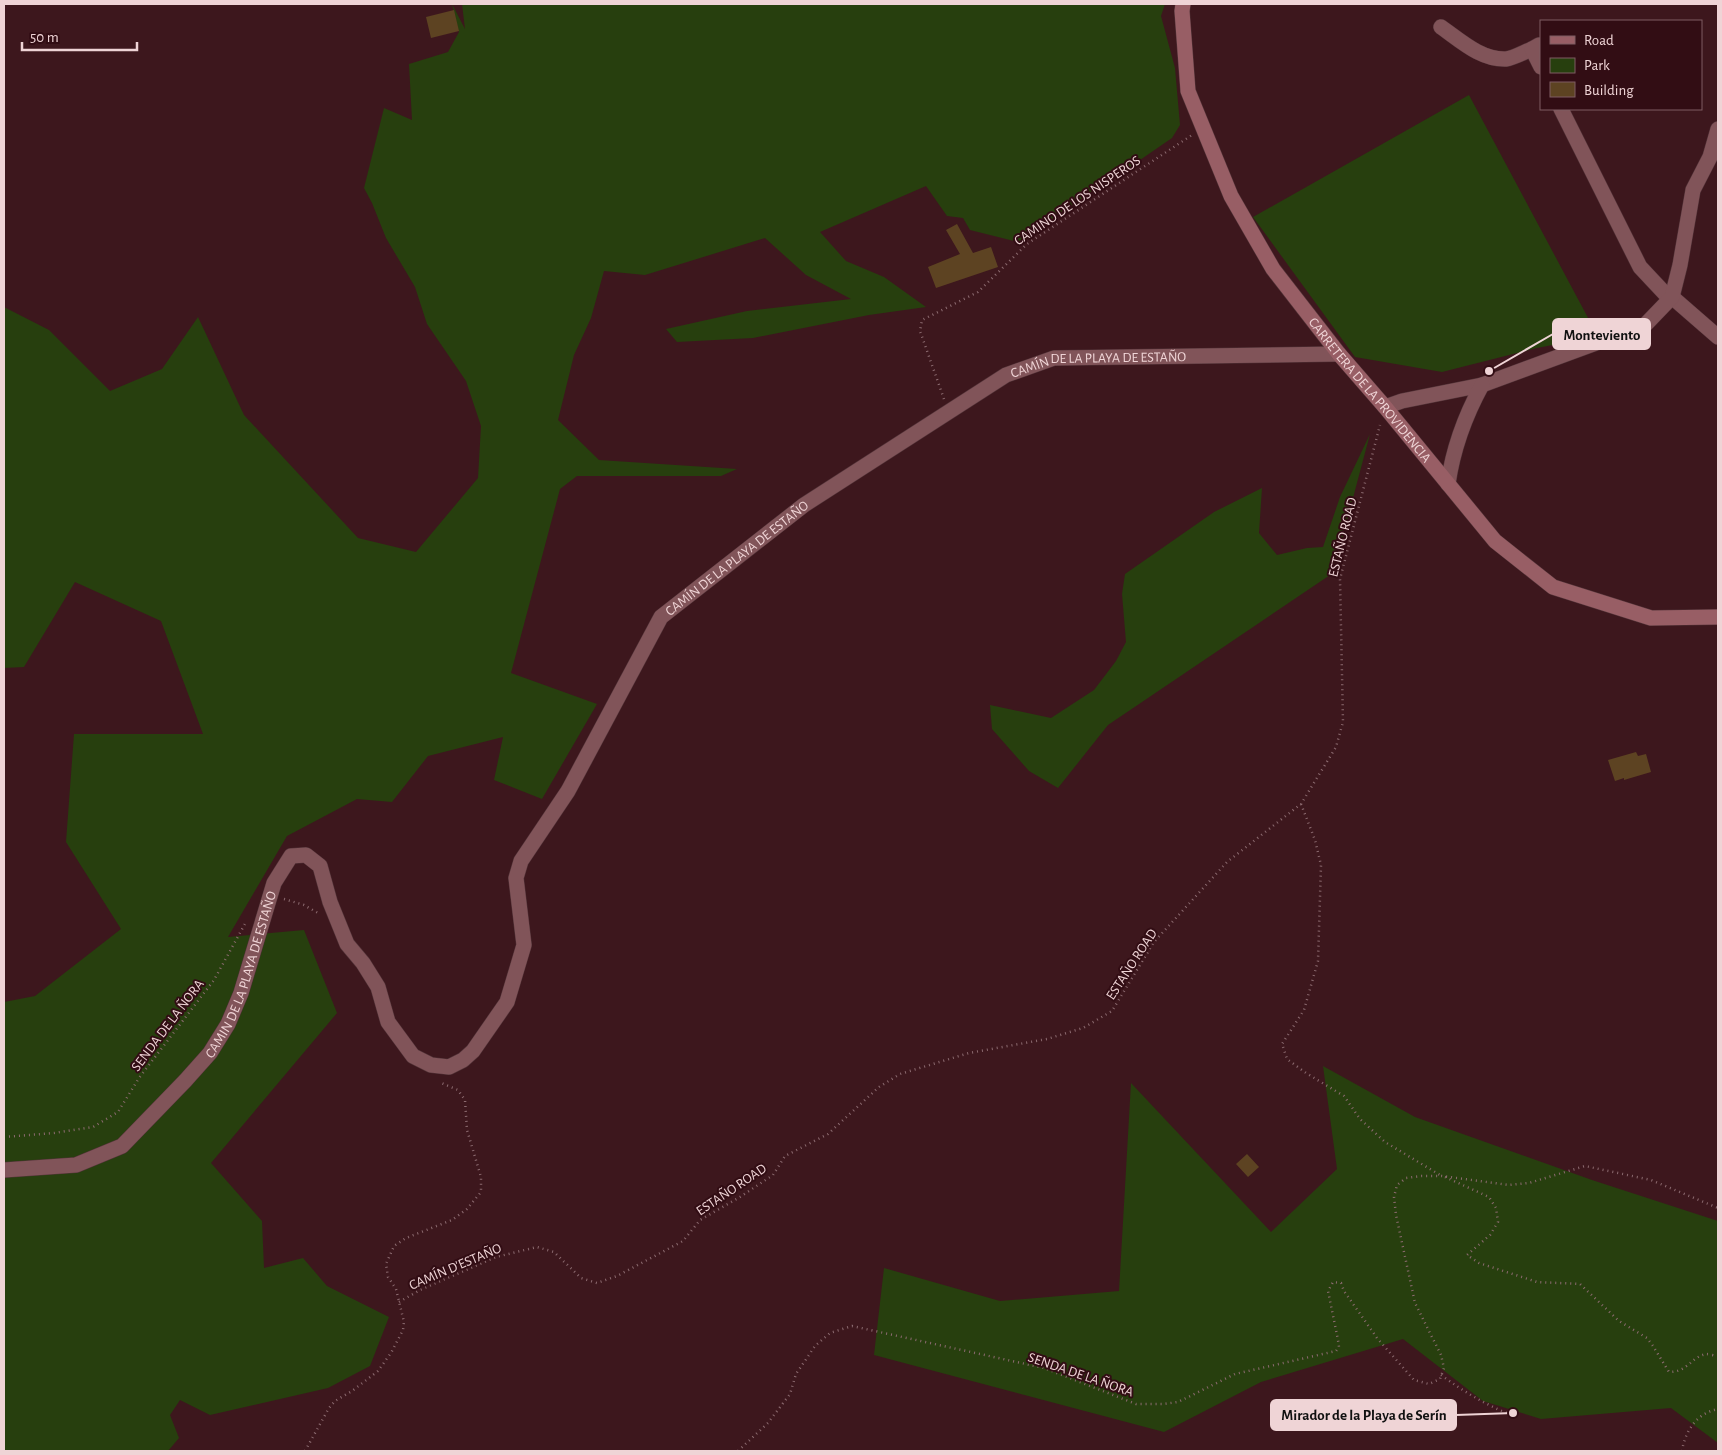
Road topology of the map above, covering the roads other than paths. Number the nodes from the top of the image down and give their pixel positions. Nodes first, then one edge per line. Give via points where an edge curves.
1 (1183, 4) edge
2 (1441, 27) dead end
3 (1536, 47) edge
4 (1540, 63) edge
5 (1562, 110) edge
6 (1718, 129) edge
7 (1671, 298) junction
8 (1718, 337) edge
9 (1339, 354) junction
10 (1482, 385) junction
11 (1385, 407) junction
12 (1448, 484) junction
13 (1718, 618) edge
14 (388, 1022) joint
15 (4, 1170) edge

1 - 9 street, CARRETERA DE LA PROVIDENCIA via 1188,92 1231,196 1273,269
2 - 3 street via 1488,57 1508,59
3 - 4 street
5 - 7 street via 1640,266
6 - 7 street via 1710,157 1693,190
7 - 8 street
7 - 10 street via 1645,325
9 - 11 street, CARRETERA DE LA PROVIDENCIA
9 - 14 street, CAMÍN DE LA PLAYA DE ESTAÑO via 1054,358 1006,375 804,505 661,617 568,791 521,861 516,878 524,945 507,1002 474,1051 449,1067 431,1065 413,1056
10 - 11 street
10 - 12 street via 1469,409 1451,460
11 - 12 street, CARRETERA DE LA PROVIDENCIA
12 - 13 street, CARRETERA DE LA PROVIDENCIA via 1495,541 1553,587 1651,618
14 - 15 street, CAMIN DE LA PLAYA DE ESTAÑO via 378,987 347,944 320,866 306,855 291,856 274,883 241,993 228,1024 210,1053 122,1146 76,1165

